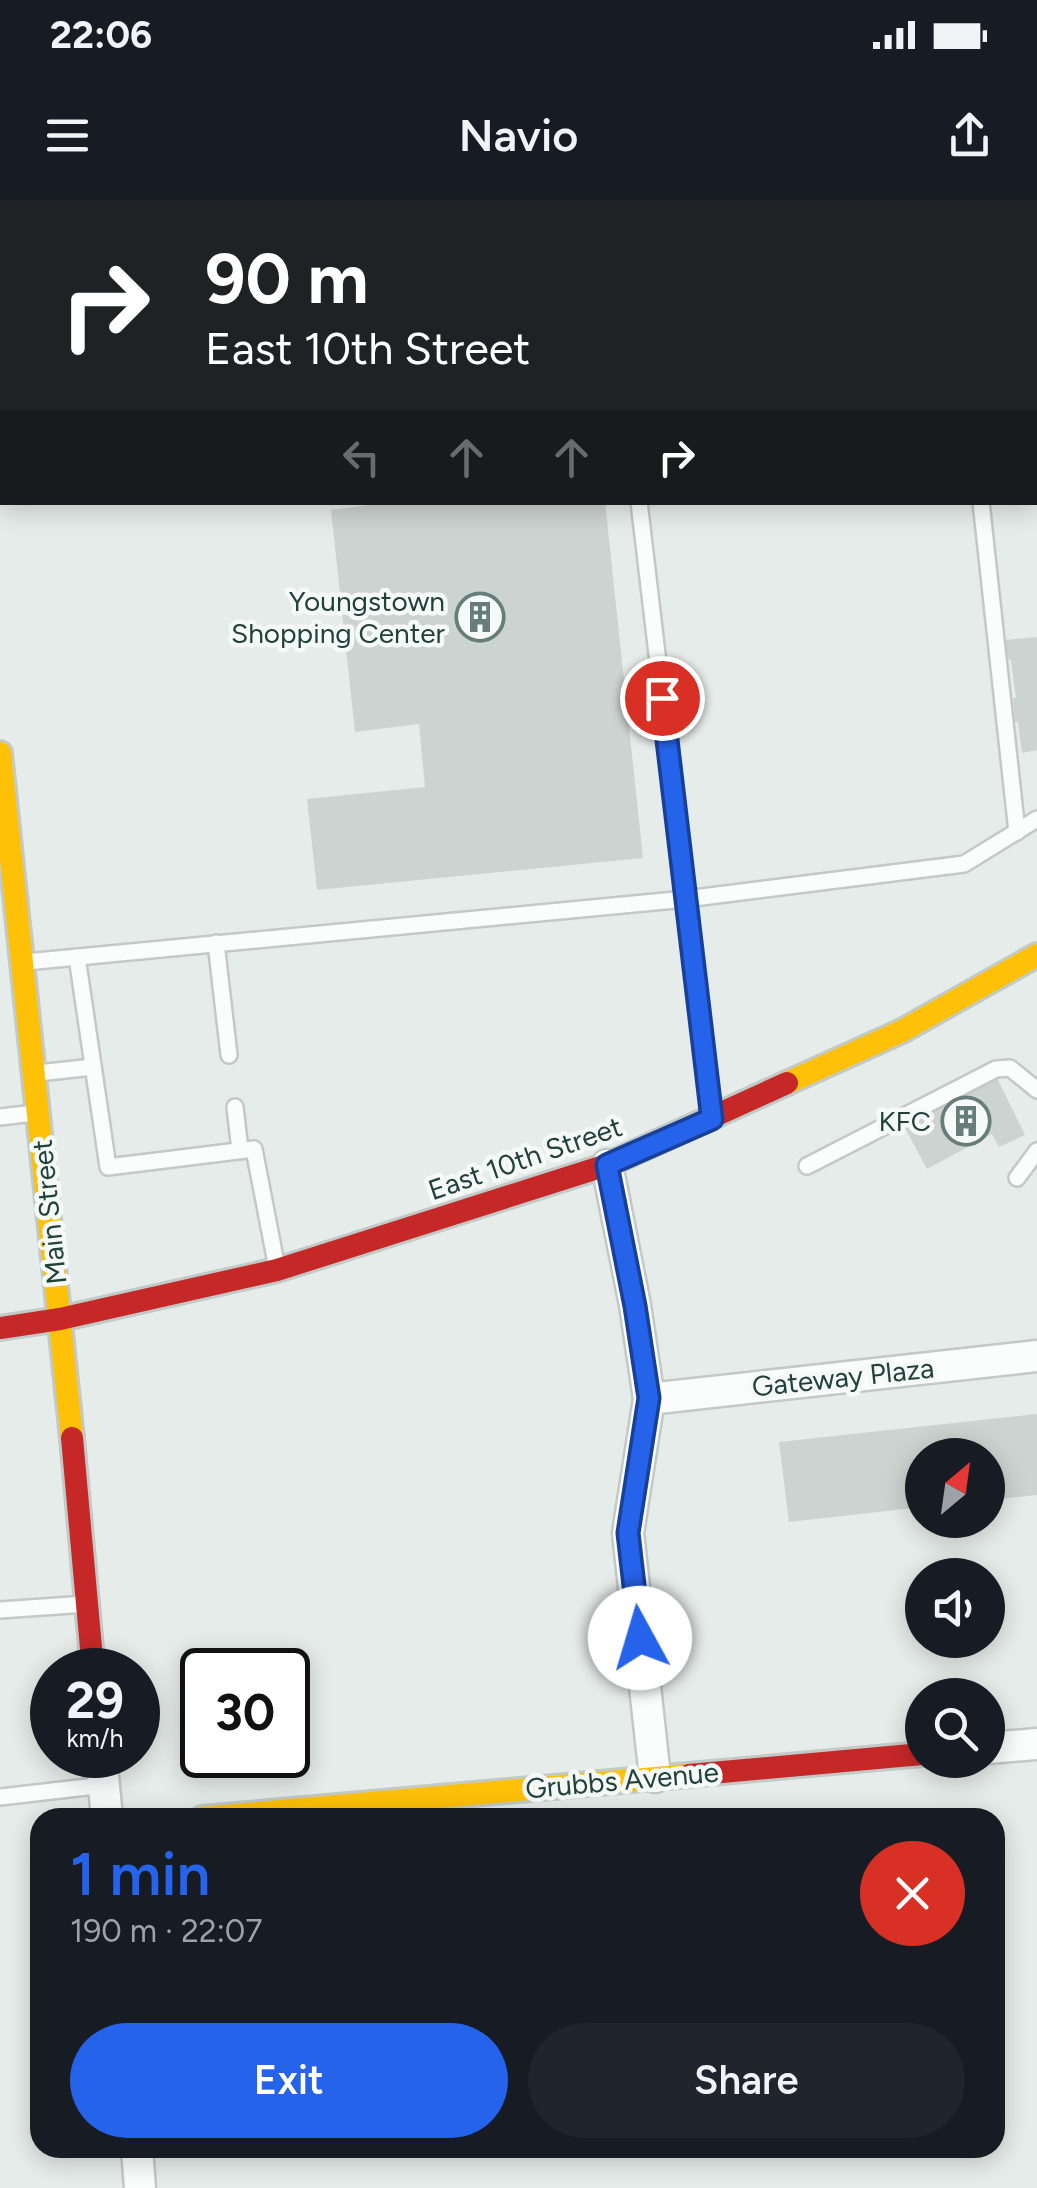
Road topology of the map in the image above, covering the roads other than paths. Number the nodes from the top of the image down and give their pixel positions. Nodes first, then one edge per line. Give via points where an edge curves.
1 (639, 505) edge
2 (982, 505) edge
3 (0, 754) edge
4 (1037, 819) edge
5 (1016, 832) junction
6 (686, 898) junction
7 (216, 944) junction
8 (1037, 955) edge
9 (77, 957) junction
10 (22, 962) junction
11 (229, 1055) dead end
12 (93, 1066) junction
13 (34, 1074) junction
14 (1037, 1090) edge
15 (235, 1106) dead end
16 (38, 1113) junction
17 (0, 1117) edge
18 (712, 1119) junction
19 (240, 1150) junction
20 (1037, 1150) edge
21 (607, 1165) junction
22 (808, 1166) dead end
23 (1018, 1178) dead end
24 (278, 1270) junction
25 (60, 1319) junction
26 (0, 1328) edge
27 (1037, 1356) edge
28 (649, 1398) junction
29 (87, 1604) junction
30 (0, 1610) edge
31 (91, 1648) edge
32 (1037, 1744) edge
33 (1005, 1747) edge
34 (905, 1756) edge
35 (71, 1778) edge
36 (103, 1778) edge
37 (656, 1778) junction
38 (0, 1796) edge
39 (106, 1808) edge
40 (316, 1808) edge
41 (137, 2158) edge
42 (130, 2188) edge
43 (140, 2188) edge

1 - 6 lane
2 - 5 lane
3 - 10 street, Main Street
4 - 5 lane
5 - 6 lane via 964,864
6 - 7 lane
6 - 18 lane
7 - 9 lane
7 - 11 lane
8 - 18 street, East 10th Street via 902,1030
9 - 10 lane
9 - 12 lane
10 - 13 street, Main Street
12 - 13 lane
12 - 19 lane via 108,1167
13 - 16 street, Main Street
14 - 22 lane via 1010,1068 996,1069
15 - 19 lane
16 - 17 lane
16 - 25 street, Main Street
18 - 21 street, East 10th Street
19 - 24 lane via 254,1149
20 - 23 lane
21 - 24 street, East 10th Street
21 - 28 street
24 - 25 street, East 10th Street
25 - 26 street, East 10th Street
25 - 29 street, Main Street
27 - 28 street, Gateway Plaza
28 - 37 street via 628,1533
29 - 30 lane
29 - 31 street, Main Street
32 - 33 street
34 - 37 street, Grubbs Avenue
35 - 38 lane
36 - 39 street
37 - 40 street, Grubbs Avenue
41 - 43 street
42 - 43 street

